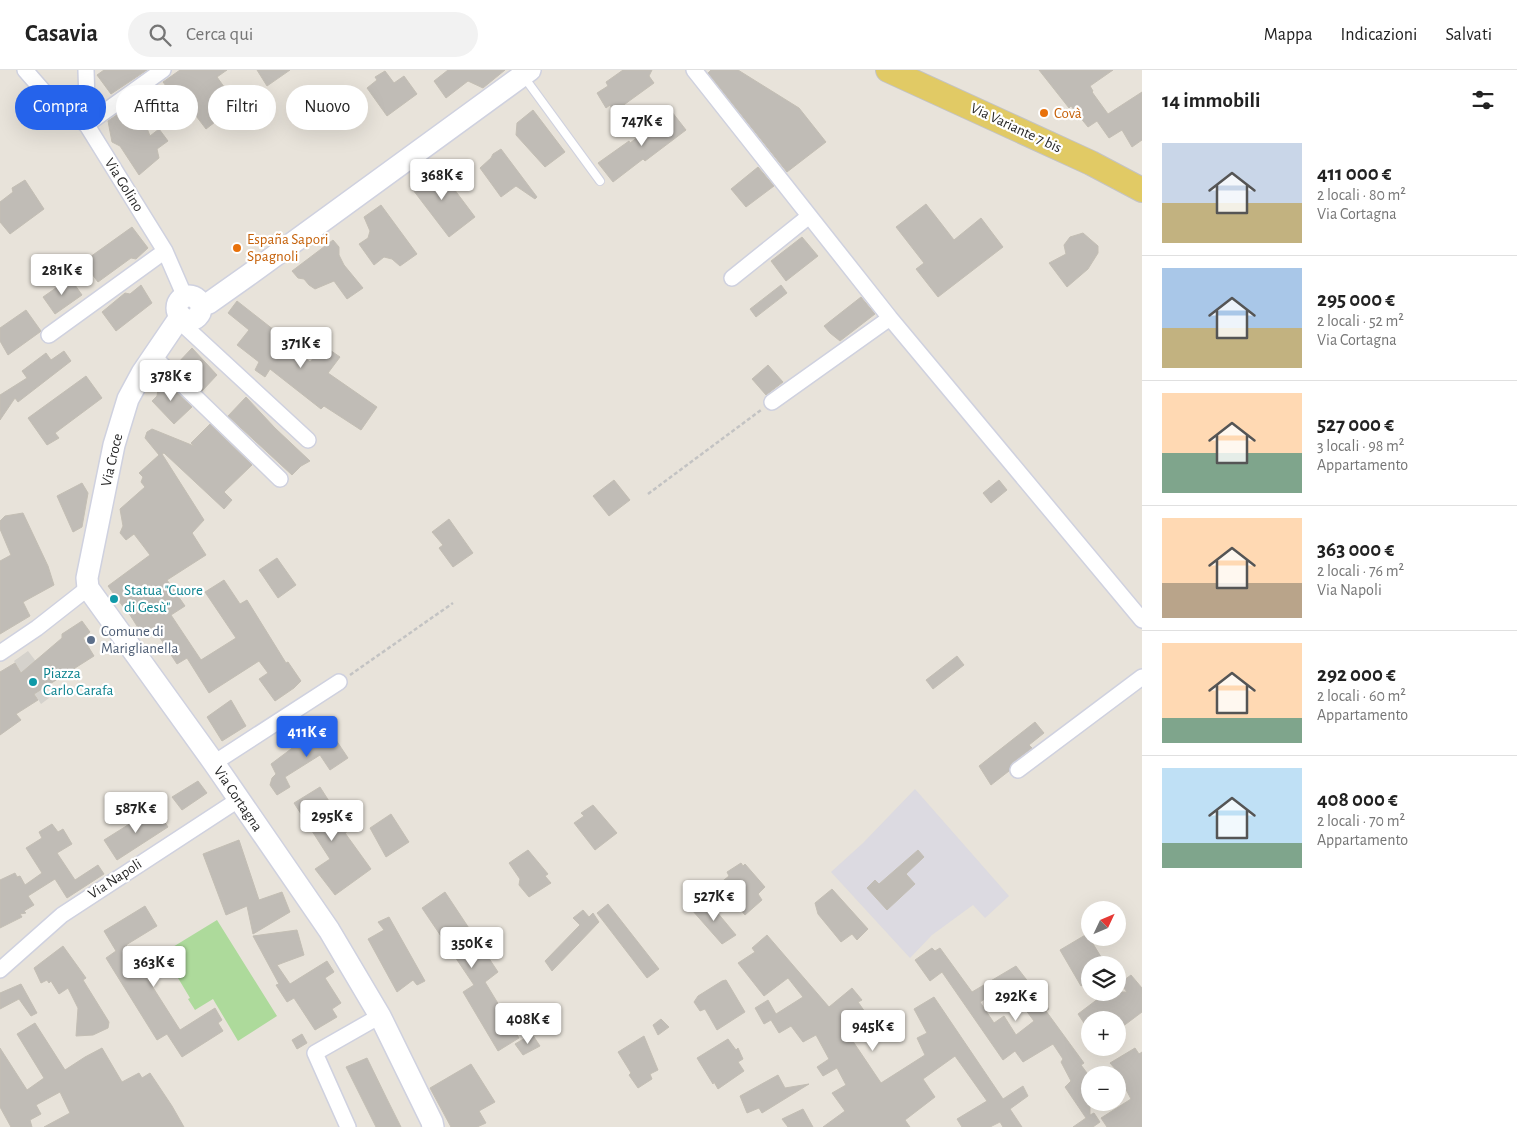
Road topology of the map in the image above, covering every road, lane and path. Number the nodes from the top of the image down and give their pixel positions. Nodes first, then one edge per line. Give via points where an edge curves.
1 (25, 70) edge
2 (86, 70) edge
3 (163, 70) edge
4 (694, 70) edge
5 (888, 70) edge
6 (526, 73) edge
7 (38, 85) edge
8 (86, 85) edge
9 (106, 108) edge
10 (89, 130) edge
11 (600, 181) dead end
12 (1142, 190) edge
13 (808, 217) junction
14 (165, 251) junction
15 (732, 278) dead end
16 (186, 310) junction
17 (890, 318) junction
18 (49, 335) dead end
19 (153, 356) junction
20 (772, 402) joint
21 (308, 440) dead end
22 (280, 479) dead end
23 (648, 494) dead end
24 (88, 588) junction
25 (453, 603) dead end
26 (1142, 620) edge
27 (0, 653) edge
28 (1142, 677) edge
29 (339, 682) joint
30 (214, 763) junction
31 (1018, 770) dead end
32 (238, 800) junction
33 (0, 970) edge
34 (380, 1016) junction
35 (432, 1124) edge
36 (348, 1127) edge

1 - 7 street
2 - 8 street
3 - 9 street
4 - 13 street
5 - 12 main road, Via Variante 7 bis via 1091,163
6 - 11 lane
6 - 16 street, Via Croce via 209,303
10 - 14 street, Via Golino
13 - 15 street
13 - 17 street
14 - 16 street, Via Golino
14 - 18 street
16 - 19 street, Via Croce
16 - 21 street
17 - 20 street
17 - 26 street
19 - 22 street
19 - 24 street, Via Croce via 128,398 121,421 89,567
20 - 23 path
24 - 27 street
24 - 30 street, Via Cortagna
25 - 29 path
28 - 31 street
29 - 30 street
30 - 32 street, Via Cortagna
32 - 33 street, Via Napoli via 68,910
32 - 34 street, Via Cortagna via 329,930
34 - 35 street, Via Cortagna
34 - 36 street via 315,1053

